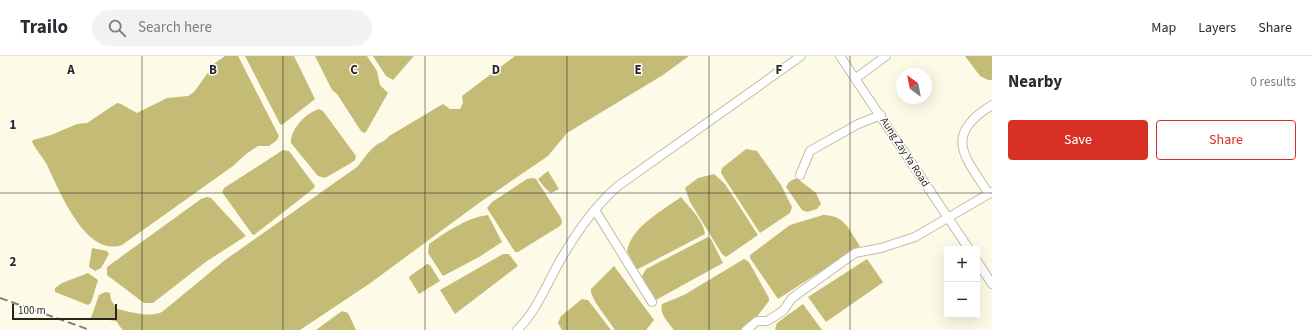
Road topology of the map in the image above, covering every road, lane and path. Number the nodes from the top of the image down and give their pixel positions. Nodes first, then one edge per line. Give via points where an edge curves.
1 (801, 56) edge
2 (840, 56) edge
3 (886, 56) edge
4 (856, 78) junction
5 (992, 105) edge
6 (881, 115) junction
7 (800, 175) dead end
8 (990, 193) edge
9 (595, 210) junction
10 (948, 218) junction
11 (967, 246) edge
12 (980, 266) edge
13 (992, 284) edge
14 (652, 302) dead end
15 (517, 330) edge
16 (746, 330) edge

1 - 9 street via 618,186
2 - 4 street, Aung Zay Ya Road
3 - 4 street
4 - 6 street, Aung Zay Ya Road
5 - 8 street via 977,114 965,129 962,142 965,156
6 - 7 street via 858,124 810,151
6 - 10 street, Aung Zay Ya Road
8 - 10 street
9 - 14 street
9 - 15 street via 562,257 532,312
10 - 11 street, Aung Zay Ya Road
10 - 16 street via 915,237 855,253 792,298 783,311 767,321 757,321
12 - 13 street

